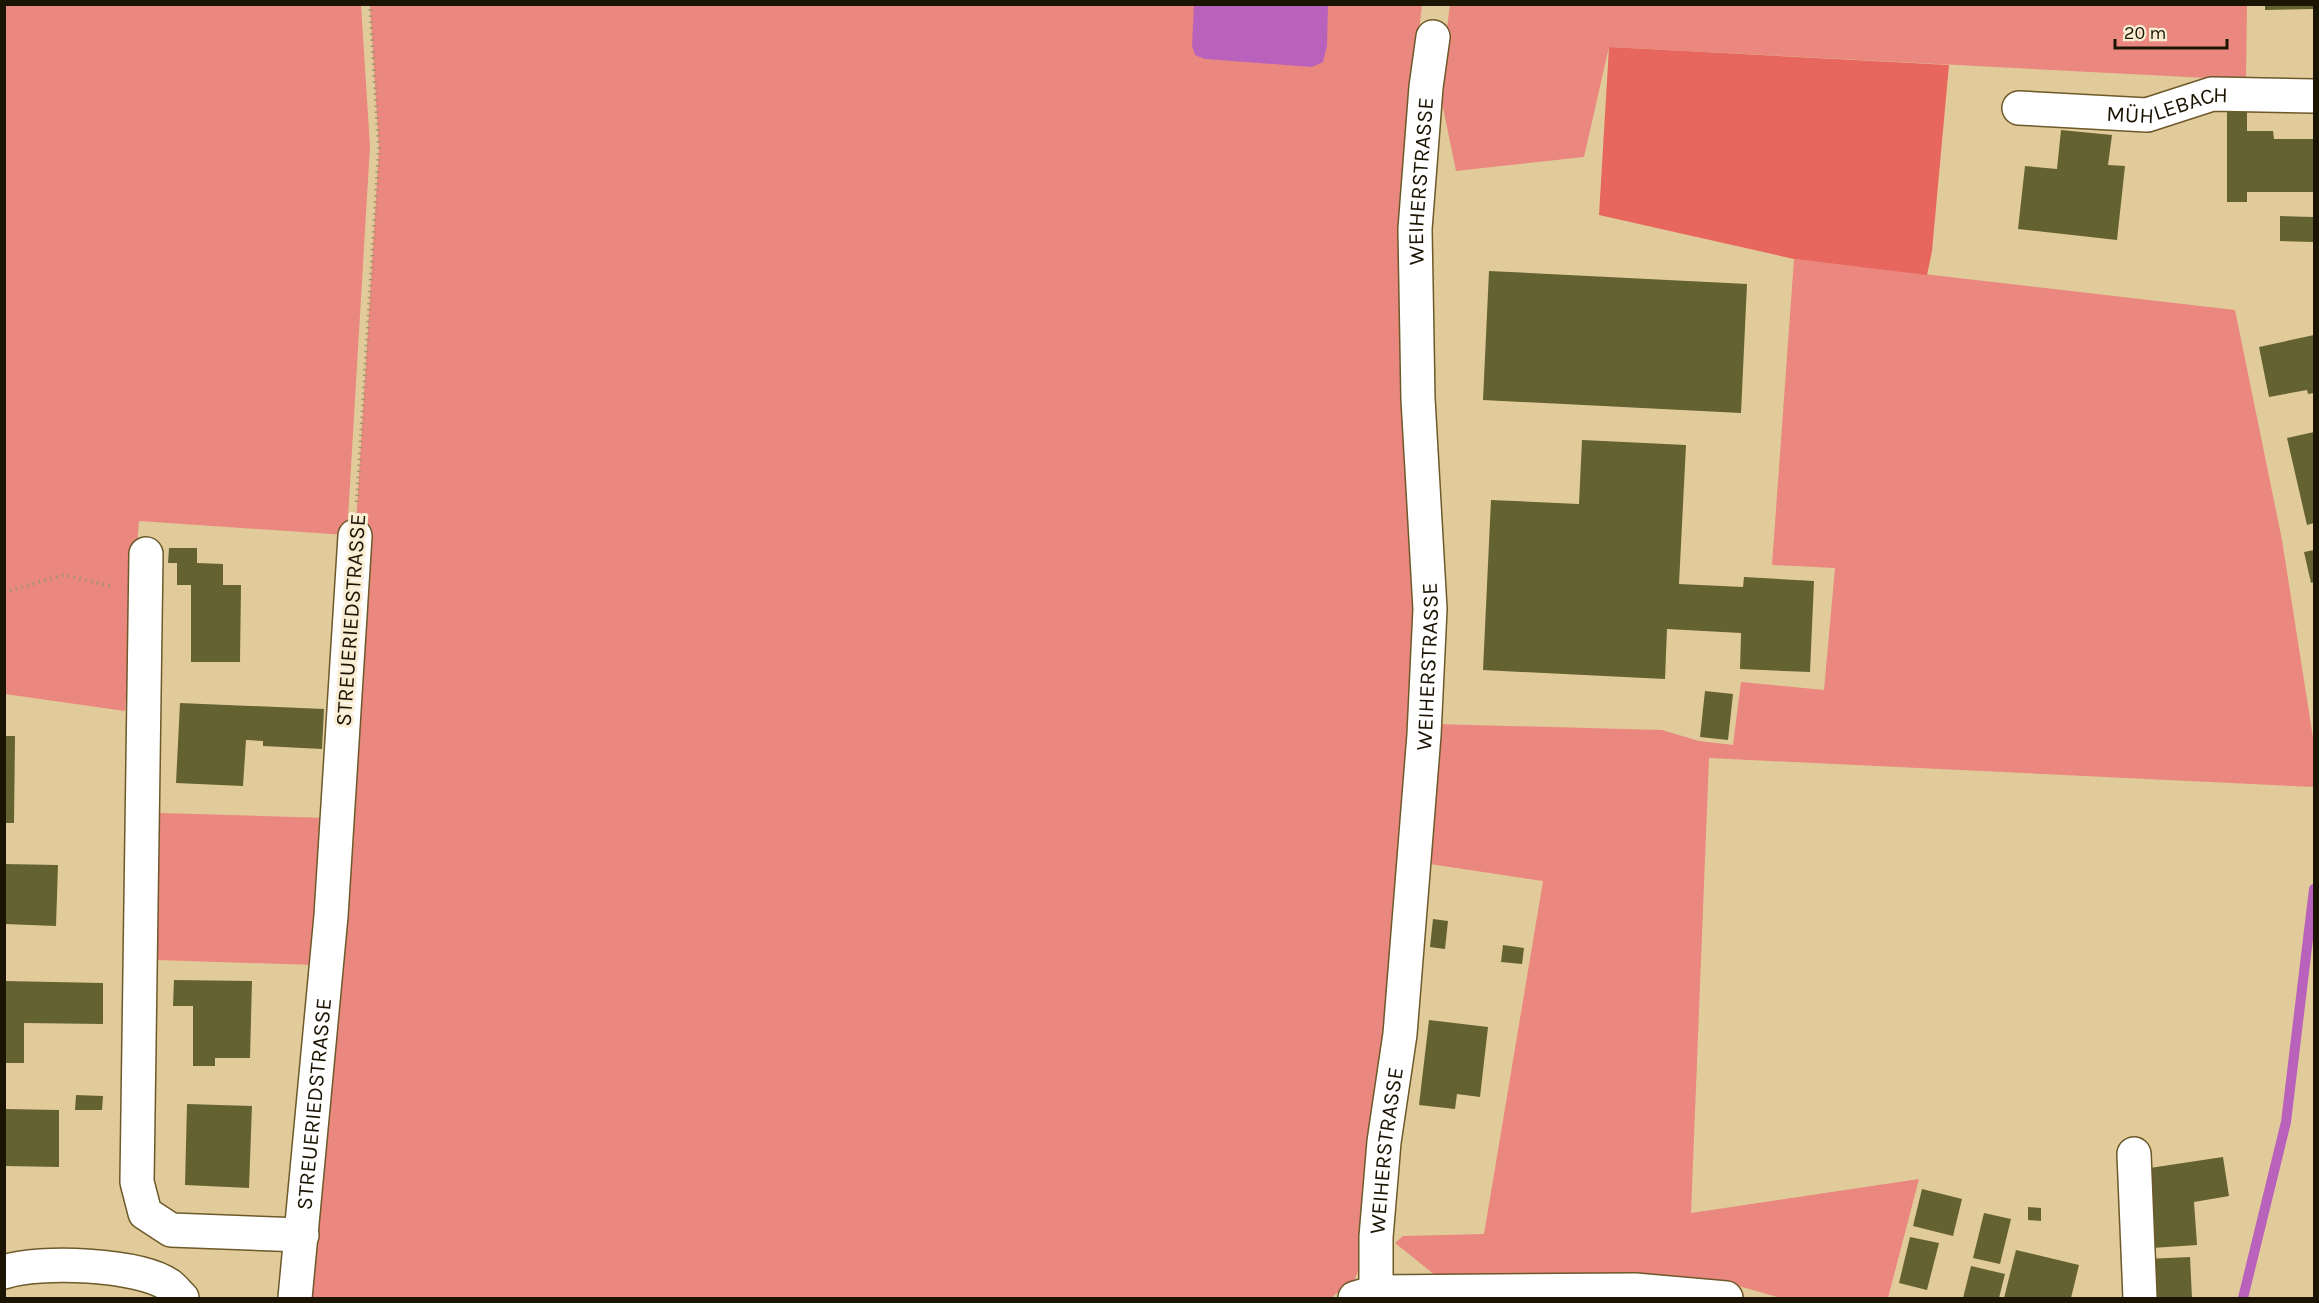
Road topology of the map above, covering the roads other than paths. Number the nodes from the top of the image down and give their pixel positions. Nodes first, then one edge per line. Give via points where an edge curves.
1 (1433, 38) dead end
2 (2314, 96) edge
3 (2019, 108) dead end
4 (355, 536) road end
5 (146, 554) dead end
6 (2134, 1154) dead end
7 (302, 1235) junction
8 (4, 1272) edge
9 (1363, 1296) edge
10 (183, 1299) edge
11 (295, 1299) edge
12 (1726, 1299) edge
13 (2140, 1299) edge

1 - 9 street, WEIHERSTRASSE via 1414,230 1418,399 1430,609 1425,735 1400,1034 1384,1142 1375,1273
2 - 3 street, MÜHLEBACH via 2212,94 2146,115
4 - 7 street, STREUERIEDSTRASSE via 331,916
5 - 7 street, STREUERIEDSTRASSE via 137,1182 145,1213 171,1230
6 - 13 street
7 - 11 street, STREUERIEDSTRASSE
8 - 10 street via 79,1265 141,1273 169,1285
9 - 12 street, WEIHERSTRASSE via 1635,1290

